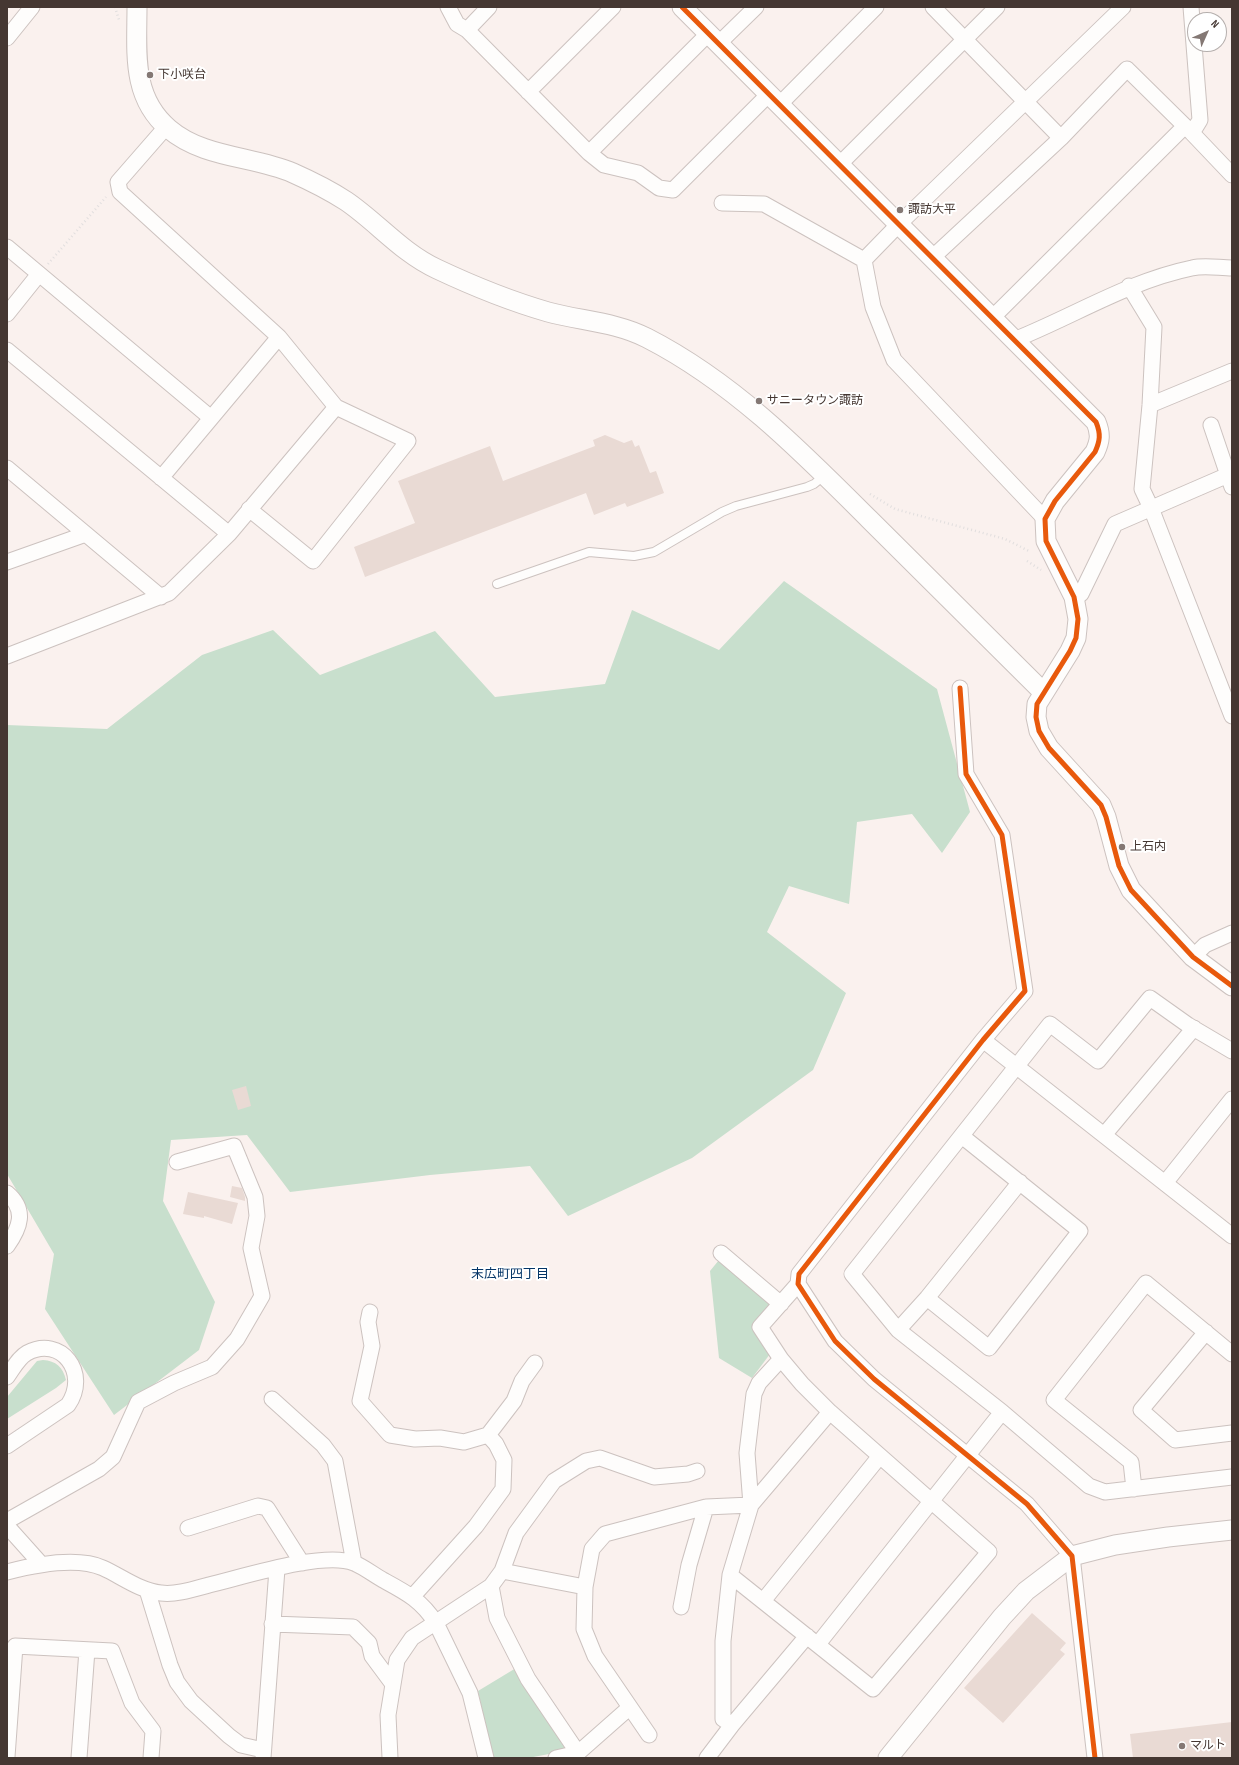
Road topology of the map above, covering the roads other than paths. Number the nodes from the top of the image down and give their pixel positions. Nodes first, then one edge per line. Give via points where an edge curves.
1 (32, 7) edge
2 (137, 7) edge
3 (448, 7) edge
4 (490, 7) edge
5 (613, 7) edge
6 (682, 7) edge
7 (756, 7) edge
8 (876, 7) edge
9 (933, 7) edge
10 (998, 7) edge
11 (1123, 7) edge
12 (1191, 7) edge
13 (467, 30) junction
14 (7, 38) edge
15 (713, 39) junction
16 (964, 40) junction
17 (528, 92) junction
18 (773, 100) junction
19 (1026, 102) junction
20 (166, 127) junction
21 (1188, 129) junction
22 (1061, 138) junction
23 (590, 153) junction
24 (839, 165) junction
25 (1232, 175) edge
26 (722, 203) dead end
27 (899, 224) junction
28 (7, 247) edge
29 (932, 257) junction
30 (864, 260) junction
31 (1232, 268) edge
32 (39, 274) junction
33 (1129, 286) junction
34 (7, 314) edge
35 (992, 318) junction
36 (279, 337) junction
37 (1014, 340) junction
38 (7, 350) edge
39 (1232, 371) edge
40 (1150, 405) junction
41 (336, 407) junction
42 (211, 418) junction
43 (1211, 425) dead end
44 (10, 474) edge
45 (825, 475) junction
46 (161, 478) junction
47 (1230, 481) edge
48 (1151, 508) junction
49 (249, 509) junction
50 (1045, 519) junction
51 (86, 534) junction
52 (229, 534) junction
53 (7, 562) edge
54 (497, 584) dead end
55 (161, 597) junction
56 (1074, 597) junction
57 (7, 656) edge
58 (960, 688) dead end
59 (1043, 692) junction
60 (1232, 716) edge
61 (1232, 933) edge
62 (1193, 957) junction
63 (1232, 986) edge
64 (1194, 1028) junction
65 (983, 1040) junction
66 (1232, 1051) edge
67 (1017, 1066) junction
68 (1232, 1099) edge
69 (1104, 1135) junction
70 (962, 1137) junction
71 (177, 1162) dead end
72 (1020, 1182) junction
73 (1165, 1183) junction
74 (7, 1194) edge
75 (1230, 1231) edge
76 (7, 1246) edge
77 (721, 1253) dead end
78 (798, 1284) junction
79 (927, 1298) junction
80 (781, 1304) junction
81 (370, 1312) dead end
82 (898, 1330) junction
83 (1206, 1332) junction
84 (1232, 1354) edge
85 (781, 1359) junction
86 (535, 1363) dead end
87 (7, 1377) edge
88 (272, 1399) dead end
89 (830, 1412) junction
90 (1002, 1412) junction
91 (1232, 1433) edge
92 (488, 1435) junction
93 (7, 1446) edge
94 (880, 1456) junction
95 (968, 1456) junction
96 (697, 1470) dead end
97 (1232, 1477) edge
98 (1134, 1489) junction
99 (931, 1503) junction
100 (751, 1505) junction
101 (706, 1507) junction
102 (7, 1521) edge
103 (7, 1526) edge
104 (188, 1528) dead end
105 (1232, 1530) edge
106 (1072, 1556) junction
107 (302, 1563) junction
108 (354, 1563) junction
109 (41, 1564) junction
110 (277, 1569) junction
111 (502, 1571) junction
112 (7, 1572) edge
113 (730, 1575) junction
114 (491, 1586) junction
115 (585, 1587) junction
116 (148, 1590) junction
117 (413, 1596) junction
118 (763, 1601) junction
119 (681, 1607) dead end
120 (436, 1623) junction
121 (272, 1624) junction
122 (813, 1640) junction
123 (87, 1650) junction
124 (392, 1683) junction
125 (629, 1708) junction
126 (732, 1725) junction
127 (649, 1735) dead end
128 (578, 1753) junction
129 (263, 1754) edge
130 (7, 1757) edge
131 (78, 1758) edge
132 (151, 1758) edge
133 (390, 1758) edge
134 (486, 1758) edge
135 (556, 1758) edge
136 (707, 1758) edge
137 (888, 1758) edge
138 (1095, 1758) edge

1 - 14 street
2 - 20 street via 139,81 153,111
3 - 13 street via 457,24
4 - 13 street
5 - 17 street
6 - 15 street
7 - 15 street
8 - 18 street
9 - 16 street
10 - 16 street
11 - 19 street
12 - 21 street via 1200,120
13 - 17 street
15 - 18 street
15 - 23 street
16 - 19 street
16 - 24 street
17 - 23 street
18 - 23 street via 673,190 659,188 638,173 604,165
18 - 24 street
19 - 22 street
19 - 27 street
20 - 36 street via 118,182 120,192
20 - 45 street via 180,138 197,146 289,172 317,184 346,201 428,265 462,281 550,313 610,324 643,336 683,358 726,387
21 - 22 street via 1127,69
21 - 25 street
21 - 35 street
22 - 29 street
24 - 27 street
26 - 30 street via 764,204
27 - 29 street
27 - 30 street
28 - 32 street
29 - 35 street
30 - 50 street via 873,307 894,360
31 - 33 street via 1194,268
32 - 34 street
32 - 42 street
33 - 37 street
33 - 40 street via 1154,327
35 - 37 street
36 - 41 street
36 - 42 street
37 - 50 street via 1096,422 1100,432 1095,452 1055,502
38 - 46 street
39 - 40 street
40 - 48 street via 1142,489
41 - 49 street
41 - 49 street via 408,441 313,561
42 - 46 street
43 - 47 street
44 - 51 street
45 - 54 lane via 807,487 722,512 654,552 644,555 589,552
45 - 59 street
46 - 52 street
47 - 48 street
48 - 56 street via 1115,524 1081,594
48 - 60 street
49 - 52 street
50 - 56 street via 1046,541
51 - 53 street
51 - 55 street
52 - 55 street via 169,594
55 - 57 street
56 - 59 street via 1078,619 1076,638 1062,666
58 - 65 street via 966,774 1002,835 1025,991
59 - 62 street via 1037,704 1039,731 1049,748 1100,805 1106,817 1119,866 1131,890
61 - 62 street via 1206,944
62 - 63 street
64 - 66 street
64 - 67 street via 1150,998 1098,1061 1050,1024
64 - 69 street
65 - 67 street
65 - 78 street via 799,1274
67 - 69 street
67 - 70 street
68 - 73 street
69 - 73 street
70 - 72 street
70 - 82 street via 852,1274
71 - 102 street via 234,1146 255,1196 257,1216 251,1248 262,1296 237,1339 212,1367 138,1402 114,1457 100,1469
72 - 79 street
72 - 79 street via 1080,1231 989,1348
73 - 75 street
74 - 76 street via 15,1201 20,1220 18,1229
77 - 80 street
78 - 80 street
78 - 95 street via 835,1341 874,1379
79 - 82 street
80 - 85 street via 760,1327
81 - 92 street via 368,1322 372,1346 360,1401 390,1435 464,1442
82 - 90 street
83 - 84 street
83 - 91 street via 1141,1410 1175,1440
83 - 98 street via 1146,1283 1054,1400 1131,1462
85 - 89 street
85 - 100 street via 759,1383 754,1394 747,1454
86 - 92 street via 522,1381 514,1401
87 - 93 street via 26,1354 47,1349 66,1357 73,1366 77,1386 68,1405
88 - 108 street via 323,1445 335,1461
89 - 94 street
89 - 100 street
90 - 95 street
90 - 98 street via 1089,1486 1105,1492
92 - 117 street via 504,1460 503,1489 476,1526
94 - 99 street
94 - 118 street
95 - 99 street
95 - 106 street via 1026,1504
96 - 111 street via 688,1474 654,1477 600,1458 586,1462 554,1481 537,1502 516,1533
97 - 98 street
99 - 122 street
99 - 122 street via 989,1552 873,1688
100 - 101 street
100 - 113 street
101 - 115 street via 605,1534 592,1549
101 - 119 street via 689,1565
103 - 109 street
104 - 107 street via 258,1506 267,1508
105 - 106 street via 1123,1544
106 - 137 street via 1026,1591 1002,1617
106 - 138 street
107 - 108 street
107 - 110 street
108 - 117 street
109 - 112 street
109 - 116 street via 73,1562 100,1567
110 - 116 street via 187,1591 162,1593
110 - 121 street
111 - 114 street
111 - 115 street
113 - 118 street
113 - 126 street via 723,1641 723,1719
114 - 120 street
114 - 128 street via 497,1618 528,1679
115 - 125 street via 584,1628 595,1656
116 - 129 street via 177,1682 191,1701 229,1736 241,1745
117 - 120 street
118 - 122 street
120 - 124 street via 412,1638 404,1648 396,1660
120 - 134 street via 470,1693
121 - 124 street via 353,1627 369,1643 372,1656
121 - 129 street
122 - 126 street
123 - 130 street via 15,1646
123 - 131 street
123 - 132 street via 112,1651 132,1703 152,1731
124 - 133 street via 388,1715
125 - 127 street
125 - 128 street
126 - 136 street
128 - 135 street

